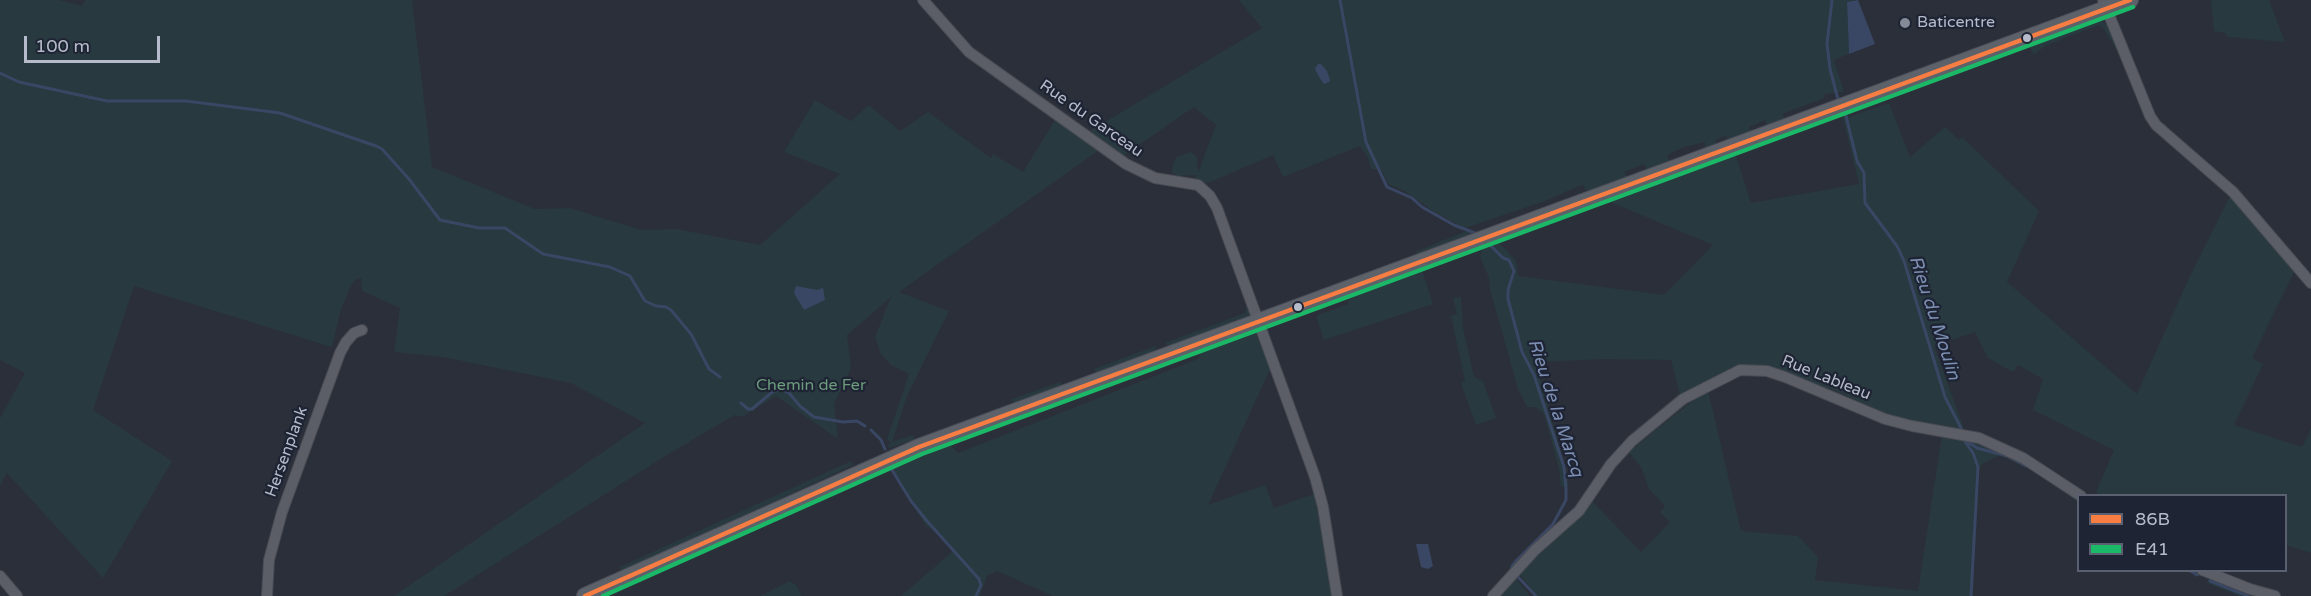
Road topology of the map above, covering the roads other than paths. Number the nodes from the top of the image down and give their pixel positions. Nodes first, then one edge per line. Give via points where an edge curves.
1 (923, 0) edge
2 (2130, 0) edge
3 (2104, 4) edge
4 (2311, 283) edge
5 (1259, 322) junction
6 (363, 330) dead end
7 (2079, 494) edge
8 (2207, 572) edge
9 (0, 576) edge
10 (17, 596) edge
11 (267, 596) edge
12 (585, 596) edge
13 (1337, 596) edge
14 (1493, 596) edge
15 (2275, 596) edge

1 - 5 street, Rue du Garceau via 969,52 1126,164 1155,178 1198,185 1210,195
2 - 3 main road
3 - 4 street via 2156,125 2233,192
3 - 5 main road
5 - 12 main road via 889,459
5 - 13 street, Rue du Garceau via 1323,507
6 - 11 street, Hersenplank via 354,333 340,353 282,512 269,560
7 - 14 street, Rue Lableau via 2023,458 1978,438 1885,419 1785,376 1740,370 1683,399 1632,441 1578,511
8 - 15 street
9 - 10 street

